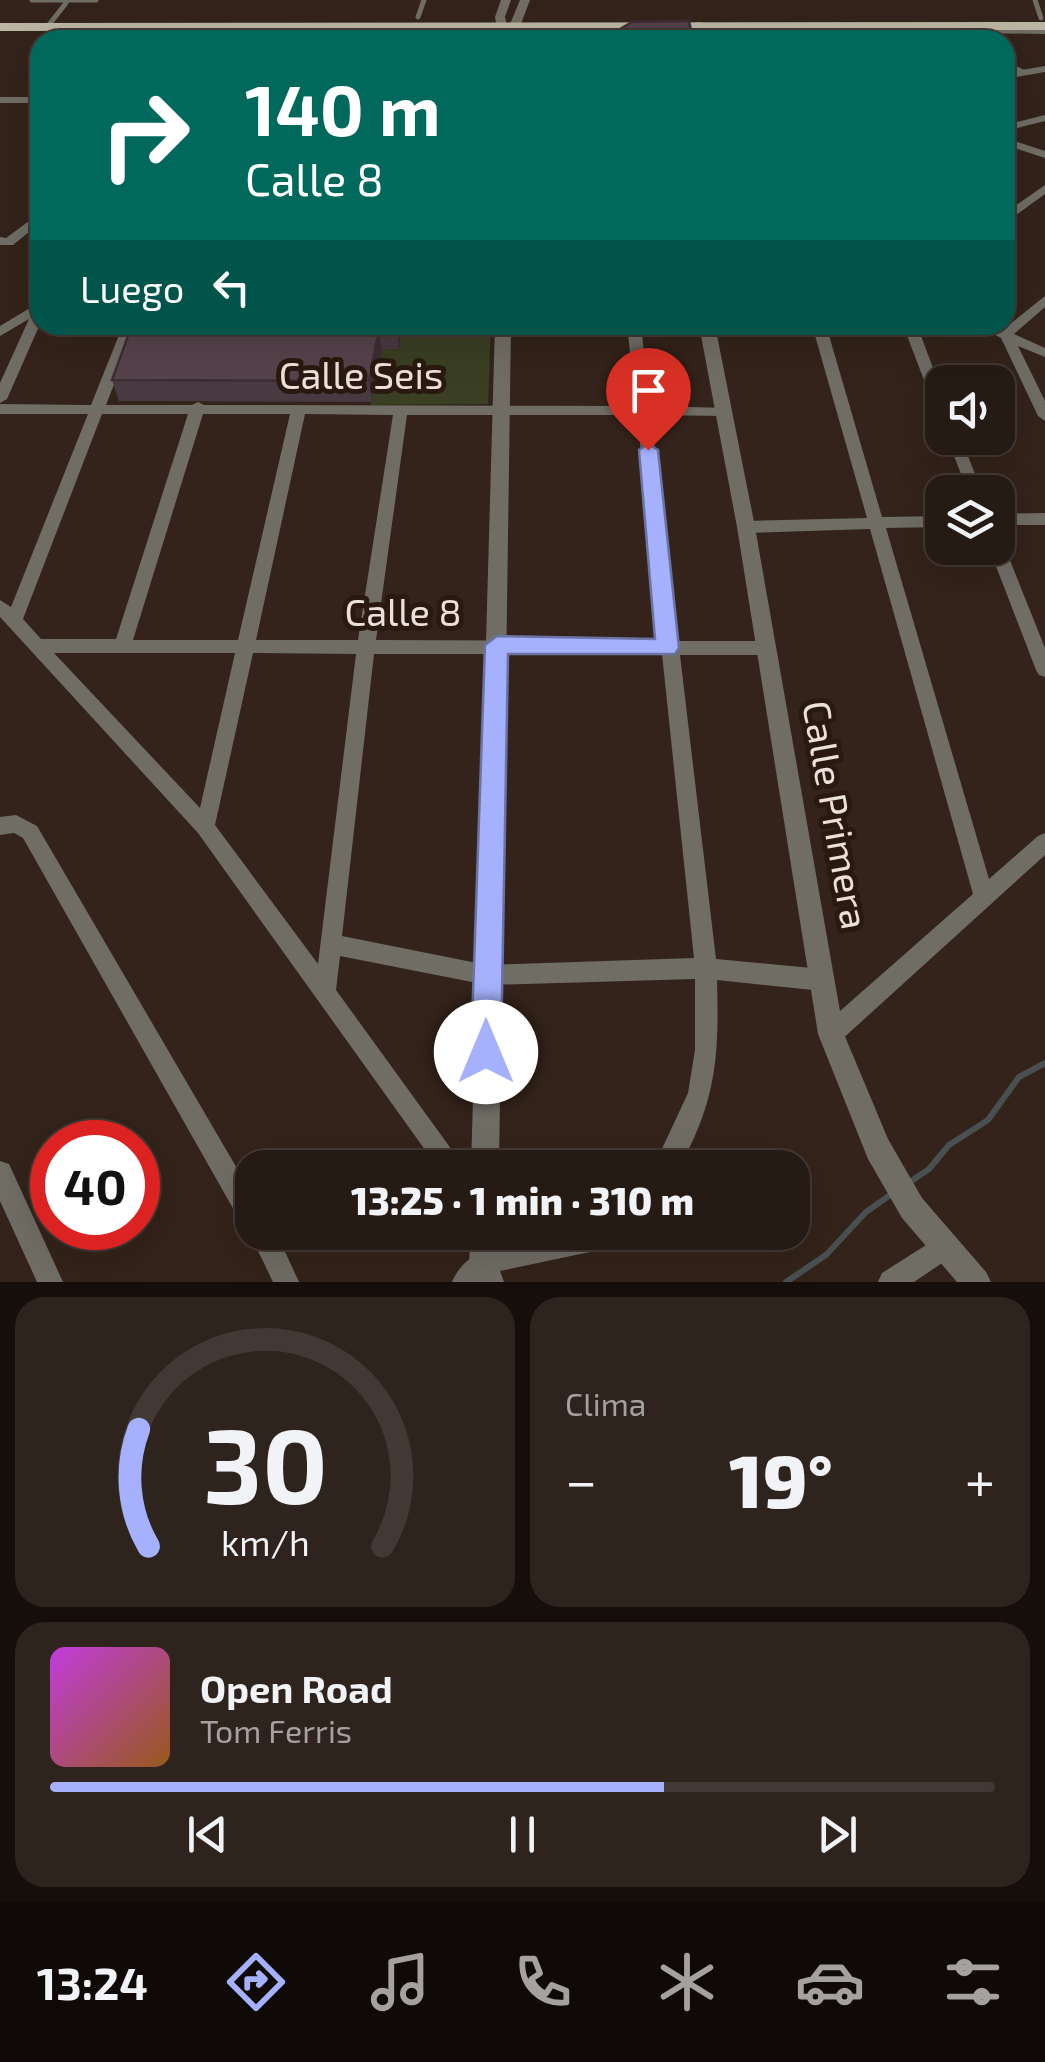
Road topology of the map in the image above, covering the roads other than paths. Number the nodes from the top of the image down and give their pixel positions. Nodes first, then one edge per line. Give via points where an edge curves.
1 (32, 0) edge
2 (96, 0) edge
3 (424, 0) edge
4 (506, 0) edge
5 (525, 0) edge
6 (1035, 0) edge
7 (66, 2) junction
8 (0, 17) edge
9 (418, 18) junction
10 (518, 21) junction
11 (52, 22) junction
12 (638, 24) junction
13 (698, 24) junction
14 (1042, 25) edge
15 (0, 26) edge
16 (834, 27) junction
17 (941, 27) junction
18 (491, 30) edge
19 (492, 30) edge
20 (503, 30) edge
21 (506, 30) edge
22 (631, 30) edge
23 (714, 30) edge
24 (829, 30) edge
25 (936, 30) edge
26 (1015, 32) edge
27 (1045, 68) edge
28 (1015, 69) edge
29 (1022, 73) junction
30 (1015, 74) edge
31 (0, 100) edge
32 (30, 101) edge
33 (1045, 118) edge
34 (1015, 126) edge
35 (1015, 144) edge
36 (1045, 155) edge
37 (1045, 188) edge
38 (1015, 210) edge
39 (30, 225) edge
40 (0, 241) edge
41 (1045, 300) edge
42 (30, 314) edge
43 (1015, 326) edge
44 (30, 331) edge
45 (0, 332) edge
46 (126, 335) edge
47 (502, 335) edge
48 (635, 335) edge
49 (708, 335) edge
50 (822, 335) edge
51 (913, 335) edge
52 (1006, 335) edge
53 (1008, 335) edge
54 (1045, 352) edge
55 (925, 366) edge
56 (0, 399) edge
57 (198, 407) junction
58 (98, 408) junction
59 (299, 408) junction
60 (401, 409) junction
61 (0, 410) edge
62 (502, 410) junction
63 (645, 411) junction
64 (722, 411) junction
65 (1045, 416) edge
66 (1045, 519) edge
67 (1015, 520) edge
68 (925, 522) edge
69 (874, 523) junction
70 (746, 527) junction
71 (1004, 565) edge
72 (7, 613) edge
73 (497, 645) junction
74 (40, 646) junction
75 (366, 646) junction
76 (248, 647) junction
77 (122, 648) junction
78 (667, 648) junction
79 (766, 648) junction
80 (1045, 670) edge
81 (0, 826) edge
82 (204, 826) junction
83 (1045, 842) edge
84 (984, 897) junction
85 (332, 944) junction
86 (706, 968) junction
87 (487, 975) junction
88 (822, 980) junction
89 (324, 994) junction
90 (832, 1034) junction
91 (440, 1150) edge
92 (485, 1150) edge
93 (676, 1150) edge
94 (0, 1174) edge
95 (235, 1188) edge
96 (945, 1246) junction
97 (271, 1250) edge
98 (544, 1250) edge
99 (481, 1265) edge
100 (50, 1282) edge
101 (286, 1282) edge
102 (891, 1282) edge
103 (976, 1282) edge

1 - 7 lane
2 - 7 lane
3 - 9 lane
4 - 20 street
5 - 10 street
6 - 14 lane
7 - 11 lane
8 - 11 main road
9 - 11 main road
9 - 18 main road
10 - 12 main road
10 - 14 main road
10 - 21 main road
11 - 15 main road
11 - 19 main road
12 - 13 main road
12 - 22 street
13 - 16 main road
13 - 23 street
14 - 17 main road
14 - 26 street
16 - 17 main road
16 - 24 street
17 - 25 street
27 - 29 street
28 - 29 street
29 - 30 street
31 - 32 street
33 - 34 street
35 - 36 street
37 - 38 street
39 - 40 street via 9,242
41 - 43 street
42 - 45 street
44 - 56 street
46 - 58 street
47 - 62 street
48 - 63 street
49 - 64 street, Calle Primera
50 - 69 street
51 - 55 street
52 - 65 street
53 - 54 street
57 - 58 street, Calle Seis
57 - 59 street, Calle Seis
57 - 77 street
58 - 61 street, Calle Seis
58 - 72 street
59 - 60 street, Calle Seis
59 - 76 street
60 - 62 street, Calle Seis
60 - 75 street
62 - 63 street, Calle Seis
62 - 73 street
63 - 64 street, Calle Seis
63 - 78 street
64 - 70 street, Calle Primera
66 - 67 street
68 - 69 street
69 - 70 street
69 - 84 street
70 - 79 street, Calle Primera
71 - 80 street
72 - 74 street
73 - 75 street, Calle 8
73 - 78 street, Calle 8
73 - 87 street
74 - 77 street, Calle 8
74 - 82 street
75 - 76 street, Calle 8
75 - 85 street
76 - 77 street, Calle 8
76 - 82 street
78 - 79 street, Calle 8
78 - 86 street
79 - 88 street, Calle Primera
81 - 95 street via 16,824 30,832
82 - 89 street
83 - 84 street
84 - 90 street
85 - 87 street
85 - 89 street
86 - 87 street
86 - 88 street
86 - 93 street via 707,1072
87 - 92 street
88 - 90 street, Calle Primera
89 - 91 street
90 - 96 street, Calle Primera via 878,1149 912,1208
94 - 100 street
96 - 102 street
96 - 103 street, Calle Primera
97 - 101 street
98 - 99 street

